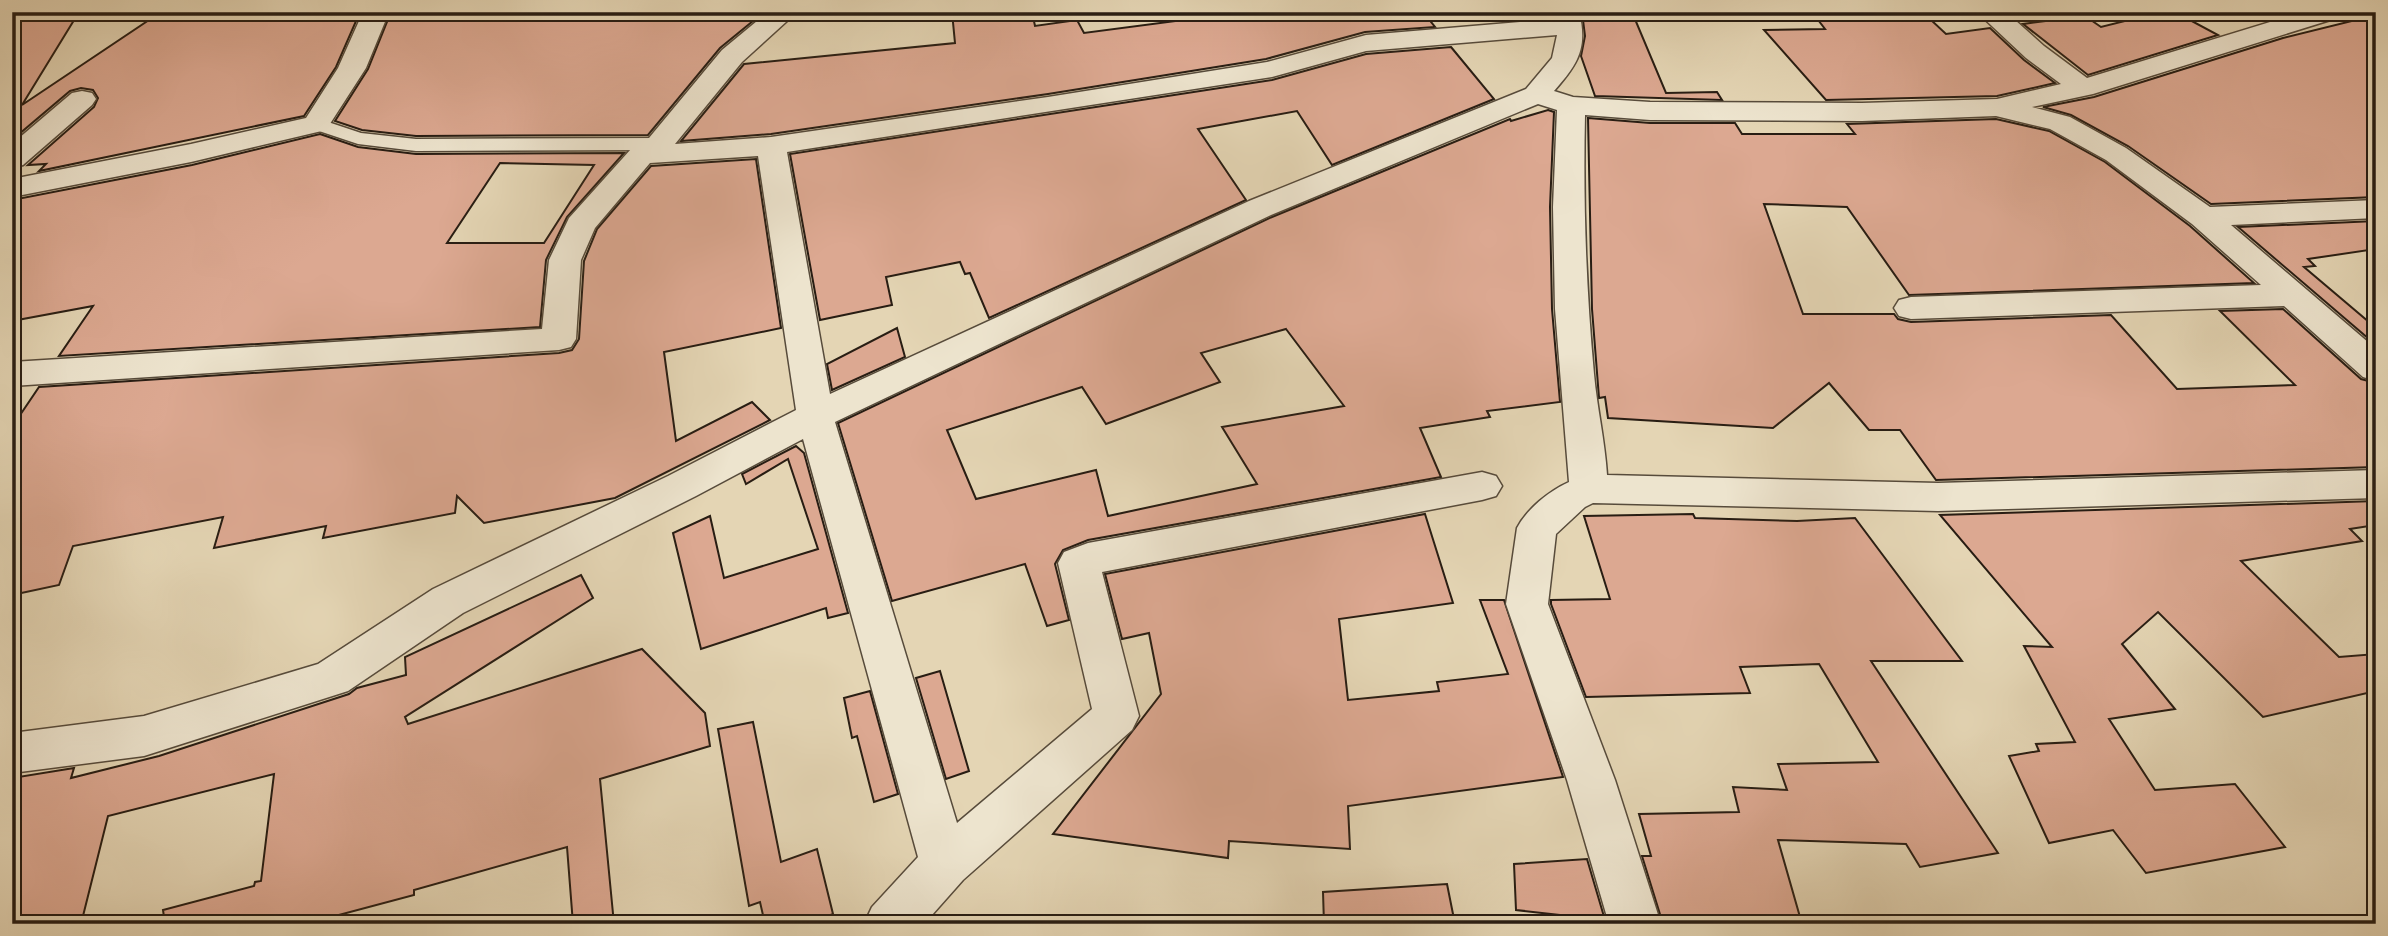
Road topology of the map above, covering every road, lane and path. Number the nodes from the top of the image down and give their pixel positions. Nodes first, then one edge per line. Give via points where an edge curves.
1 (376, 12) edge
2 (784, 12) edge
3 (1990, 12) edge
4 (2331, 12) edge
5 (1568, 19) edge
6 (2083, 88) junction
7 (82, 100) dead end
8 (1554, 100) junction
9 (1996, 107) junction
10 (316, 124) junction
11 (771, 146) junction
12 (650, 150) junction
13 (12, 159) edge
14 (12, 188) edge
15 (2376, 209) edge
16 (2203, 217) junction
17 (2291, 295) junction
18 (1911, 308) dead end
19 (2376, 369) edge
20 (12, 374) edge
21 (815, 416) junction
22 (2376, 484) edge
23 (1482, 486) dead end
24 (1588, 489) junction
25 (12, 753) edge
26 (945, 864) junction
27 (890, 924) edge
28 (1635, 924) edge

1 - 10 street via 352,68
2 - 12 street via 732,56
3 - 6 street
4 - 6 street
5 - 8 street via 1568,58
5 - 11 street via 1366,43 1272,69
6 - 9 street
7 - 13 street
8 - 9 street via 1650,111
8 - 21 street via 1260,208
8 - 24 street via 1567,202 1576,380 1589,457
9 - 16 street via 2060,123 2116,154
10 - 12 lane via 358,138 416,145
10 - 14 street
11 - 12 street
11 - 21 street
12 - 20 street via 580,225 565,260 559,339
15 - 16 street
16 - 17 street
17 - 18 street
17 - 19 street
21 - 25 street via 448,601 332,678 144,736
21 - 26 street
22 - 24 street via 1938,497
23 - 26 street via 1079,563 1116,716
24 - 28 street via 1537,528 1528,604 1591,780
26 - 27 street

